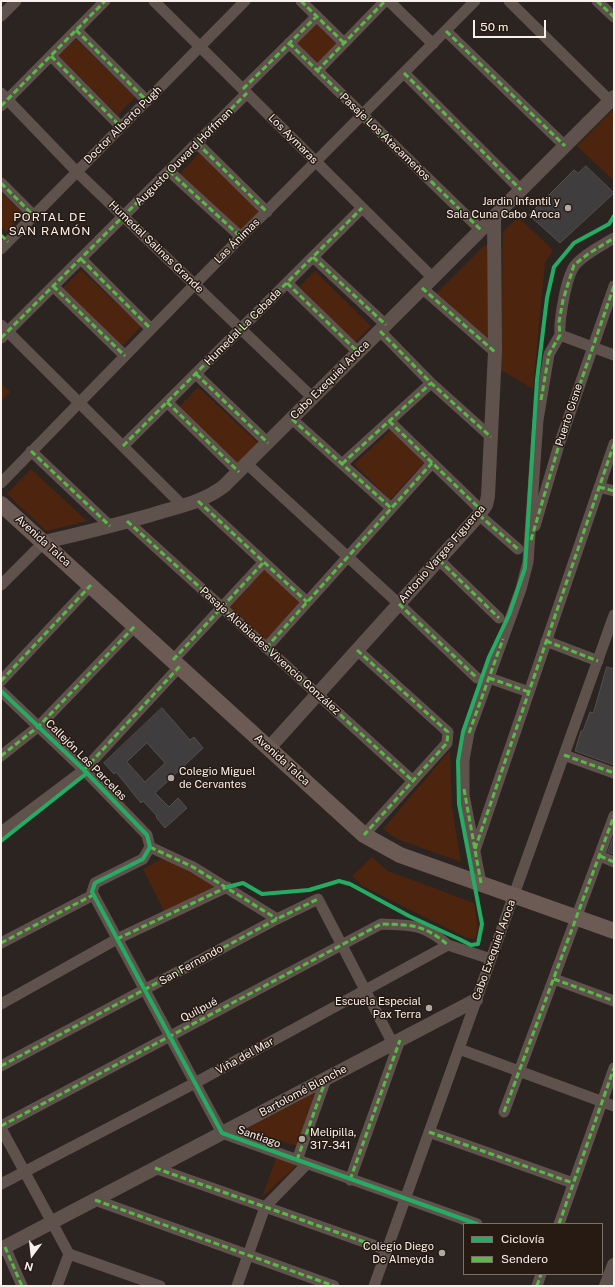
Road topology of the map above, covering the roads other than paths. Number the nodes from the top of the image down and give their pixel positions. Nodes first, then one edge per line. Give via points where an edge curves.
1 (16, 1) edge
2 (105, 1) edge
3 (154, 1) edge
4 (245, 1) edge
5 (301, 1) edge
6 (385, 1) edge
7 (389, 1) edge
8 (475, 1) edge
9 (509, 1) edge
10 (597, 1) edge
11 (1, 16) edge
12 (317, 16) junction
13 (614, 17) edge
14 (76, 30) junction
15 (446, 31) junction
16 (289, 43) junction
17 (344, 43) junction
18 (433, 44) junction
19 (200, 47) junction
20 (51, 56) junction
21 (317, 71) junction
22 (404, 73) junction
23 (245, 91) junction
24 (612, 99) edge
25 (3, 100) edge
26 (147, 101) junction
27 (362, 115) junction
28 (121, 127) junction
29 (197, 143) junction
30 (565, 146) junction
31 (316, 162) junction
32 (169, 171) junction
33 (77, 172) junction
34 (1, 183) edge
35 (521, 190) junction
36 (362, 208) junction
37 (267, 212) junction
38 (34, 216) junction
39 (124, 216) junction
40 (494, 216) junction
41 (480, 230) junction
42 (241, 237) junction
43 (614, 238) edge
44 (3, 242) edge
45 (313, 257) junction
46 (80, 259) junction
47 (433, 278) junction
48 (287, 283) junction
49 (195, 284) junction
50 (53, 286) junction
51 (614, 286) edge
52 (422, 288) junction
53 (383, 328) junction
54 (151, 329) junction
55 (241, 329) junction
56 (3, 332) edge
57 (560, 335) junction
58 (592, 347) junction
59 (358, 352) junction
60 (495, 352) junction
61 (614, 355) edge
62 (125, 356) junction
63 (196, 374) junction
64 (431, 383) junction
65 (313, 398) junction
66 (79, 402) junction
67 (167, 402) junction
68 (292, 419) junction
69 (389, 421) junction
70 (491, 437) junction
71 (268, 443) junction
72 (614, 444) edge
73 (123, 446) junction
74 (31, 450) junction
75 (432, 463) junction
76 (342, 464) junction
77 (243, 468) junction
78 (1, 483) edge
79 (599, 487) junction
80 (614, 492) edge
81 (198, 502) junction
82 (1, 504) edge
83 (183, 506) junction
84 (391, 508) junction
85 (480, 513) junction
86 (127, 521) junction
87 (110, 526) junction
88 (44, 542) junction
89 (529, 546) junction
90 (518, 549) dead end
91 (348, 557) junction
92 (439, 560) junction
93 (263, 563) junction
94 (1, 585) edge
95 (91, 585) junction
96 (307, 602) junction
97 (399, 604) junction
98 (222, 608) junction
99 (614, 615) edge
100 (499, 618) dead end
101 (135, 626) junction
102 (546, 641) junction
103 (266, 648) junction
104 (357, 650) junction
105 (598, 661) junction
106 (177, 663) junction
107 (476, 678) dead end
108 (489, 678) junction
109 (1, 681) edge
110 (1, 691) edge
111 (529, 692) junction
112 (317, 694) junction
113 (39, 726) junction
114 (269, 748) junction
115 (564, 755) junction
116 (1, 756) edge
117 (84, 770) junction
118 (614, 773) edge
119 (413, 781) junction
120 (614, 816) edge
121 (1, 832) edge
122 (364, 835) junction
123 (150, 846) junction
124 (474, 850) junction
125 (600, 856) junction
126 (614, 862) edge
127 (481, 883) junction
128 (227, 887) junction
129 (93, 895) junction
130 (514, 895) junction
131 (276, 918) junction
132 (577, 918) junction
133 (614, 931) edge
134 (117, 939) junction
135 (1, 943) edge
136 (342, 944) junction
137 (448, 945) junction
138 (491, 959) junction
139 (554, 979) junction
140 (365, 989) junction
141 (145, 990) junction
142 (476, 1000) junction
143 (614, 1001) edge
144 (1, 1004) edge
145 (170, 1036) junction
146 (397, 1042) junction
147 (459, 1049) junction
148 (1, 1066) edge
149 (614, 1068) edge
150 (519, 1071) junction
151 (326, 1080) junction
152 (195, 1083) junction
153 (602, 1101) junction
154 (614, 1106) edge
155 (504, 1112) dead end
156 (1, 1127) edge
157 (429, 1132) junction
158 (222, 1133) junction
159 (302, 1162) junction
160 (155, 1168) junction
161 (24, 1172) junction
162 (350, 1180) junction
163 (573, 1183) junction
164 (1, 1184) edge
165 (405, 1199) junction
166 (95, 1200) junction
167 (265, 1207) junction
168 (52, 1222) junction
169 (474, 1223) edge
170 (559, 1223) edge
171 (3, 1248) edge
172 (387, 1250) junction
173 (69, 1254) junction
174 (248, 1255) junction
175 (610, 1269) edge
176 (541, 1275) edge
177 (22, 1286) edge
178 (57, 1286) edge
179 (160, 1286) edge
180 (237, 1286) edge
181 (334, 1286) edge
182 (374, 1286) edge
183 (537, 1286) edge
184 (606, 1286) edge

1 - 11 street
2 - 14 street
3 - 19 street, Los Aymaras
4 - 19 street, Doctor Alberto Pugh
5 - 12 street
6 - 17 street
7 - 18 street
8 - 15 street, Las Ánimas
9 - 24 street
10 - 13 street
12 - 16 street, Augusto Ouward Hoffman
12 - 17 street
14 - 20 street
14 - 26 street
15 - 18 street, Las Ánimas
15 - 30 street
16 - 21 street, Pasaje Los Atacameños
16 - 23 street, Augusto Ouward Hoffman
17 - 21 street
18 - 22 street, Las Ánimas
19 - 23 street, Los Aymaras
19 - 26 street, Doctor Alberto Pugh
20 - 25 street
20 - 28 street
21 - 27 street, Pasaje Los Atacameños
22 - 27 street, Las Ánimas
22 - 35 street
23 - 29 street, Augusto Ouward Hoffman
23 - 31 street, Los Aymaras
24 - 30 street, Cabo Exequiel Aroca
25 - 33 street, Humedal Salinas Grande
26 - 28 street, Doctor Alberto Pugh
27 - 31 street, Las Ánimas
27 - 41 street, Pasaje Los Atacameños
28 - 33 street, Doctor Alberto Pugh
29 - 32 street, Augusto Ouward Hoffman
29 - 37 street
30 - 35 street, Cabo Exequiel Aroca
31 - 36 street, Los Aymaras
31 - 37 street, Las Ánimas
32 - 39 street, Augusto Ouward Hoffman
32 - 42 street
33 - 38 street, Doctor Alberto Pugh
33 - 39 street, Humedal Salinas Grande
34 - 38 street
35 - 40 street, Cabo Exequiel Aroca
36 - 45 street, Humedal La Cebada
36 - 47 street, Los Aymaras
37 - 42 street, Las Ánimas
38 - 44 street, Doctor Alberto Pugh
39 - 46 street, Augusto Ouward Hoffman
39 - 49 street, Humedal Salinas Grande
40 - 41 street, Cabo Exequiel Aroca
40 - 60 street, Antonio Vargas Figueroa
41 - 47 street, Cabo Exequiel Aroca
42 - 49 street, Las Ánimas
43 - 57 street via 574,265 563,300 559,322
45 - 48 street, Humedal La Cebada
45 - 53 street
46 - 50 street, Augusto Ouward Hoffman
46 - 54 street
47 - 52 street, Cabo Exequiel Aroca
48 - 55 street, Humedal La Cebada
48 - 59 street
49 - 54 street, Las Ánimas
49 - 55 street, Humedal Salinas Grande
50 - 56 street, Augusto Ouward Hoffman
50 - 62 street
51 - 58 street, Puerto Cisne
52 - 53 street, Cabo Exequiel Aroca
52 - 60 street
53 - 59 street, Cabo Exequiel Aroca
53 - 64 street
54 - 62 street, Las Ánimas
55 - 63 street, Humedal La Cebada
55 - 65 street, Humedal Salinas Grande
56 - 66 street
57 - 58 street
57 - 89 street via 549,354 538,420
58 - 61 street
58 - 89 street, Puerto Cisne
59 - 65 street, Cabo Exequiel Aroca
60 - 70 street, Antonio Vargas Figueroa
62 - 66 street, Las Ánimas
63 - 67 street, Humedal La Cebada
63 - 71 street
64 - 69 street
64 - 70 street
65 - 68 street, Cabo Exequiel Aroca
66 - 73 street
66 - 74 street, Las Ánimas
67 - 73 street, Humedal La Cebada
67 - 77 street
68 - 71 street, Cabo Exequiel Aroca
68 - 76 street
69 - 75 street
69 - 76 street
70 - 85 street, Antonio Vargas Figueroa via 488,496
71 - 77 street, Cabo Exequiel Aroca
72 - 79 street
73 - 83 street
74 - 78 street, Las Ánimas
74 - 87 street
75 - 84 street
75 - 85 street
76 - 84 street
77 - 81 street, Cabo Exequiel Aroca via 216,492
77 - 91 street
79 - 80 street
79 - 102 street
81 - 83 street, Cabo Exequiel Aroca
81 - 93 street
82 - 88 main road, Avenida Talca
83 - 86 street, Cabo Exequiel Aroca
84 - 91 street
85 - 90 street
85 - 92 street, Antonio Vargas Figueroa
86 - 87 street, Cabo Exequiel Aroca
86 - 98 street, Pasaje Alcibiades Vivencio González
87 - 88 street, Cabo Exequiel Aroca
88 - 94 street
88 - 95 main road, Avenida Talca
89 - 108 street via 521,589
91 - 96 street
91 - 97 street
92 - 97 street, Antonio Vargas Figueroa
92 - 100 street
93 - 96 street
93 - 98 street
95 - 101 main road, Avenida Talca
95 - 109 street
96 - 103 street
97 - 104 street, Antonio Vargas Figueroa
97 - 107 street
98 - 103 street, Pasaje Alcibiades Vivencio González
98 - 106 street
99 - 105 street, Cabo Exequiel Aroca
101 - 106 main road, Avenida Talca
101 - 113 street
102 - 105 street
102 - 111 street
103 - 112 street, Pasaje Alcibiades Vivencio González
104 - 112 street, Antonio Vargas Figueroa
104 - 119 street via 448,732 447,743
105 - 115 street, Cabo Exequiel Aroca
106 - 114 main road, Avenida Talca
106 - 117 street
108 - 111 street
108 - 124 street via 469,732 464,760 464,795
110 - 113 street, Callejón Las Parcelas
111 - 124 street
112 - 114 street, Antonio Vargas Figueroa
112 - 119 street, Pasaje Alcibiades Vivencio González
113 - 116 street
113 - 117 street, Callejón Las Parcelas
114 - 122 main road, Avenida Talca
115 - 118 street
115 - 130 street, Cabo Exequiel Aroca
117 - 121 street
117 - 123 street, Callejón Las Parcelas via 148,835
119 - 122 street
120 - 125 street
122 - 127 main road, Avenida Talca via 400,855
123 - 128 street
123 - 129 street via 143,859 95,883
124 - 127 street
125 - 126 street
125 - 132 street
127 - 130 main road, Avenida Talca
128 - 131 street
128 - 134 street
129 - 134 street, Santiago
129 - 135 street
130 - 132 main road, Avenida Talca
130 - 138 street, Cabo Exequiel Aroca
131 - 136 street, San Fernando via 318,899
131 - 141 street, San Fernando
132 - 133 main road, Avenida Talca
132 - 139 street
134 - 141 street, Santiago
134 - 144 street
136 - 137 street, Quilpué via 381,924 417,926 434,933
136 - 140 street
136 - 145 street, Quilpué
137 - 138 street
137 - 140 street, Viña del Mar
138 - 142 street, Cabo Exequiel Aroca
139 - 143 street
139 - 150 street
140 - 146 street
140 - 152 street, Viña del Mar
141 - 145 street, Santiago
141 - 148 street, San Fernando
142 - 146 street, Bartolomé Blanche
142 - 147 street, Cabo Exequiel Aroca
145 - 152 street, Santiago
145 - 156 street, Quilpué
146 - 151 street, Bartolomé Blanche
146 - 162 street
147 - 150 street
147 - 157 street, Cabo Exequiel Aroca
149 - 153 street
150 - 153 street
150 - 155 street
151 - 158 street, Bartolomé Blanche
151 - 159 street
152 - 158 street, Santiago
152 - 161 street, Viña del Mar
153 - 154 street
153 - 163 street
156 - 161 street
157 - 163 street
157 - 165 street, Cabo Exequiel Aroca
158 - 159 street, Santiago
158 - 160 street, Bartolomé Blanche
159 - 162 street, Santiago
159 - 167 street
160 - 166 street, Bartolomé Blanche
160 - 167 street
161 - 164 street, Viña del Mar
161 - 168 street
162 - 165 street, Santiago
163 - 170 street
165 - 169 street, Santiago
165 - 172 street, Cabo Exequiel Aroca
166 - 168 street, Bartolomé Blanche
166 - 174 street
167 - 172 street
167 - 174 street
168 - 171 street, Bartolomé Blanche
168 - 173 street
171 - 177 street
172 - 182 street, Cabo Exequiel Aroca
173 - 178 street
173 - 179 street
174 - 180 street
174 - 181 street
175 - 184 street
176 - 183 street

